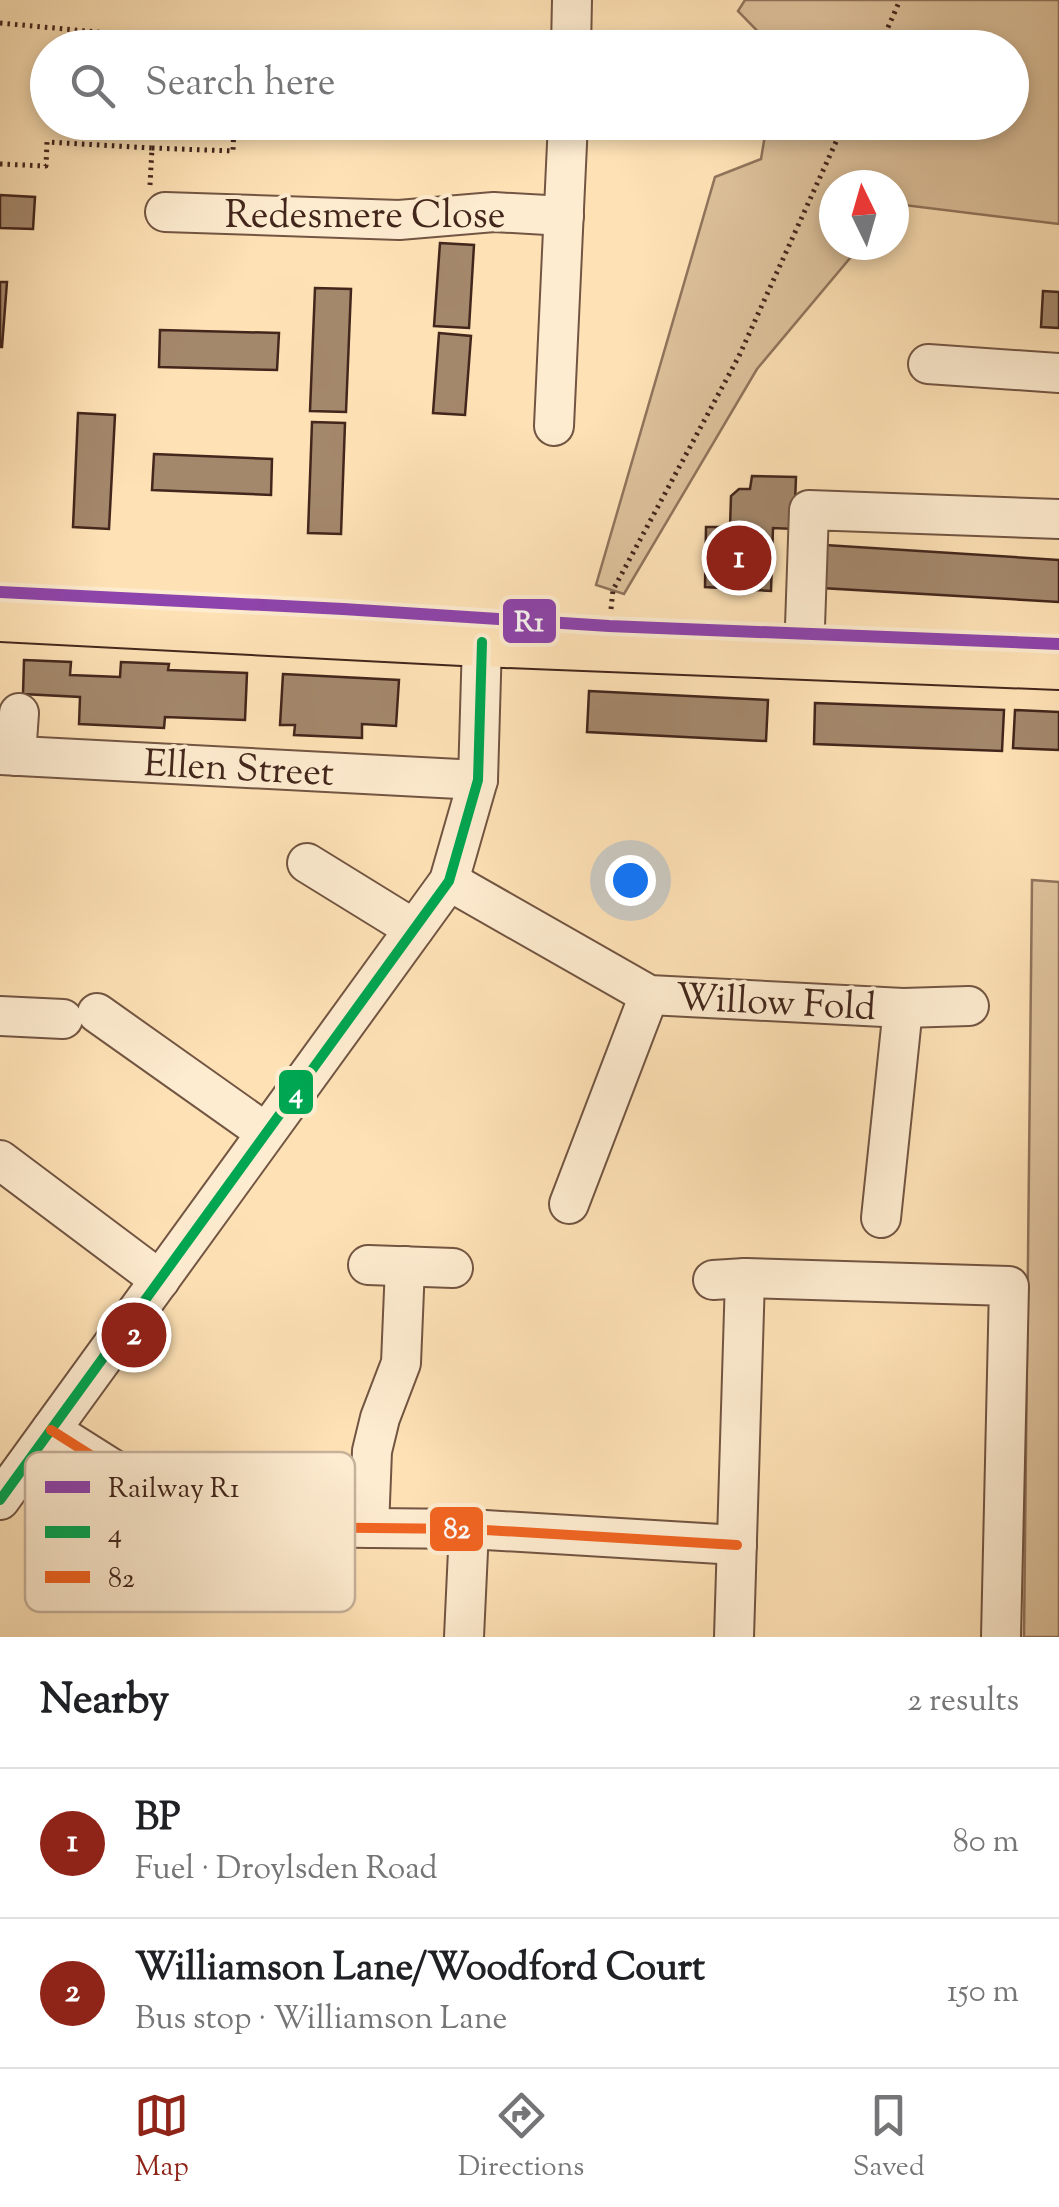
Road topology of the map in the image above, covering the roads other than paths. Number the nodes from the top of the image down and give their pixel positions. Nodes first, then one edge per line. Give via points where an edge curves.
1 (572, 0) edge
2 (571, 30) edge
3 (567, 140) edge
4 (165, 212) road end
5 (564, 216) junction
6 (928, 364) dead end
7 (1059, 373) edge
8 (554, 426) dead end
9 (1059, 520) edge
10 (0, 592) edge
11 (0, 617) edge
12 (482, 642) junction
13 (804, 655) junction
14 (1059, 665) edge
15 (19, 713) dead end
16 (8, 755) edge
17 (478, 780) junction
18 (307, 863) dead end
19 (449, 881) junction
20 (414, 928) junction
21 (649, 995) junction
22 (969, 1006) dead end
23 (904, 1008) junction
24 (0, 1016) edge
25 (265, 1132) junction
26 (0, 1160) edge
27 (569, 1204) dead end
28 (881, 1218) dead end
29 (453, 1268) dead end
30 (160, 1280) junction
31 (51, 1430) junction
32 (35, 1452) edge
33 (85, 1452) edge
34 (25, 1466) edge
35 (0, 1500) edge
36 (355, 1528) edge
37 (368, 1528) junction
38 (469, 1529) junction
39 (736, 1545) junction
40 (464, 1637) edge
41 (734, 1637) edge
42 (1001, 1637) edge

1 - 2 street
3 - 5 street
4 - 5 street, Redesmere Close via 399,220 494,212
5 - 8 street
6 - 7 street
9 - 13 street via 809,510
10 - 12 main road via 343,608
11 - 12 main road
12 - 13 main road
12 - 17 street
13 - 14 main road
15 - 16 street
16 - 17 street, Ellen Street
17 - 19 street
18 - 20 street
19 - 20 street
19 - 21 street, Willow Fold
20 - 25 street
21 - 23 street, Willow Fold
21 - 27 street, Willow Fold
22 - 23 street, Willow Fold
23 - 28 street, Willow Fold
24 - 25 street via 80,1016
25 - 30 street
26 - 30 street
29 - 37 street via 386,1266 401,1364 372,1451
30 - 31 street
31 - 32 street
31 - 33 street
34 - 35 street
36 - 37 street
37 - 38 street
38 - 39 street
38 - 40 street
39 - 41 street
39 - 42 street via 729,1279 1009,1286

